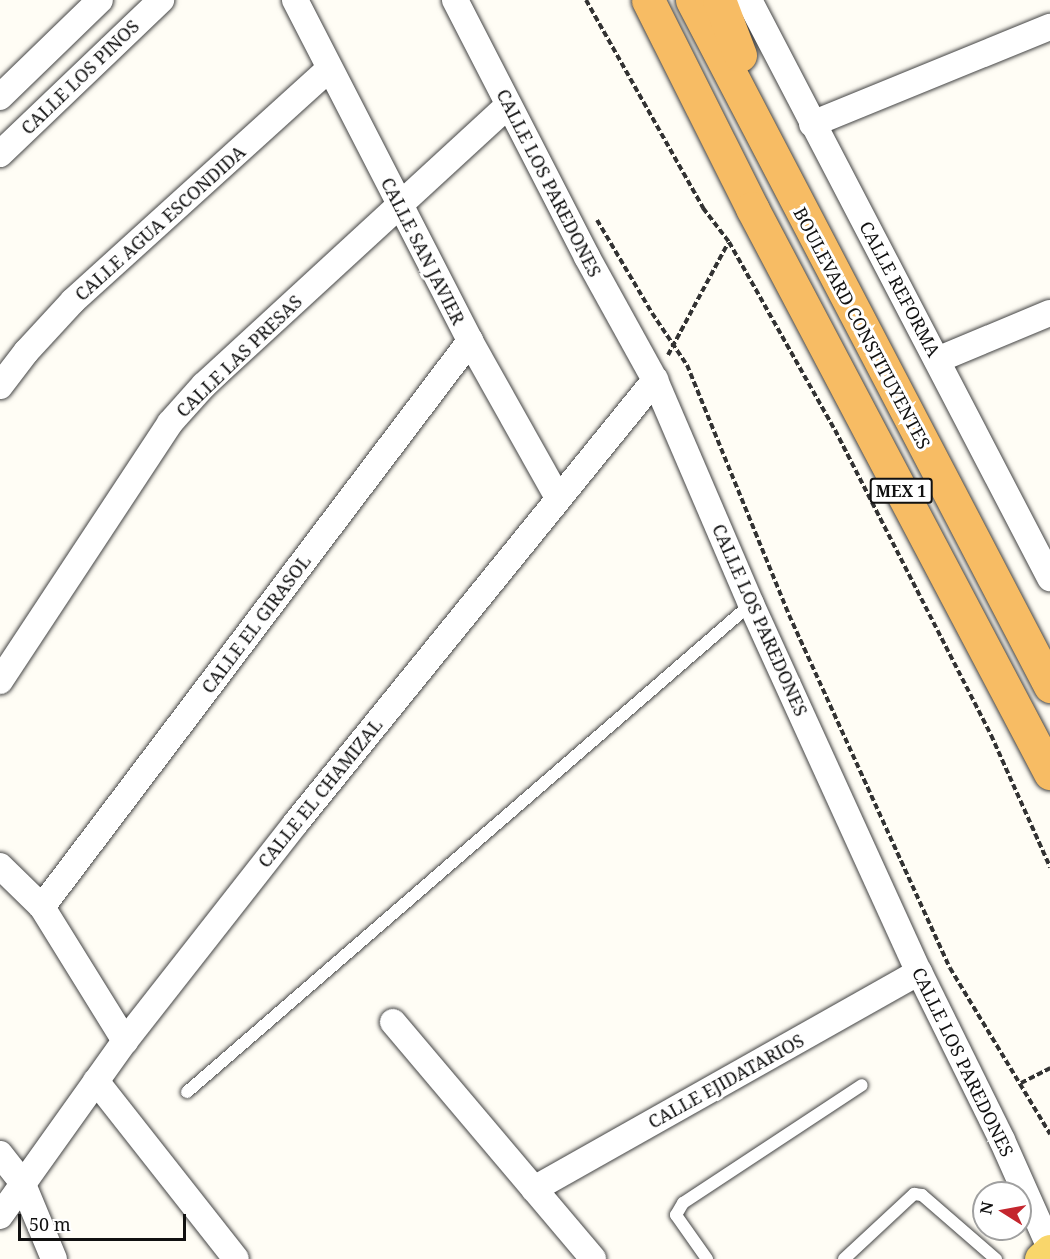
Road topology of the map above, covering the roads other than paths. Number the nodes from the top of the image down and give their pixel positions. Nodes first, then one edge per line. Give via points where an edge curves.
1 (99, 0) edge
2 (161, 0) edge
3 (295, 0) edge
4 (455, 0) edge
5 (631, 0) edge
6 (648, 0) edge
7 (692, 0) edge
8 (719, 0) edge
9 (749, 0) edge
10 (1050, 27) edge
11 (329, 69) junction
12 (0, 98) edge
13 (508, 105) junction
14 (812, 124) junction
15 (0, 154) edge
16 (789, 189) junction
17 (400, 206) junction
18 (752, 208) junction
19 (1050, 313) edge
20 (470, 340) junction
21 (937, 360) junction
22 (654, 380) junction
23 (0, 386) edge
24 (558, 498) junction
25 (1050, 578) edge
26 (751, 604) junction
27 (0, 681) edge
28 (1050, 686) edge
29 (1050, 773) edge
30 (0, 866) edge
31 (42, 907) junction
32 (919, 972) junction
33 (393, 1022) dead end
34 (125, 1041) junction
35 (96, 1081) junction
36 (862, 1085) dead end
37 (187, 1092) dead end
38 (0, 1154) edge
39 (22, 1182) junction
40 (534, 1189) junction
41 (0, 1216) edge
42 (1050, 1250) edge
43 (54, 1259) edge
44 (236, 1259) edge
45 (593, 1259) edge
46 (707, 1259) edge
47 (844, 1259) edge
48 (996, 1259) edge
49 (1041, 1259) edge

1 - 12 street
2 - 15 street, CALLE LOS PINOS
3 - 11 street, CALLE SAN JAVIER
4 - 13 street, CALLE LOS PAREDONES
5 - 18 highway
6 - 18 highway, MEX 1
7 - 16 highway, BOULEVARD CONSTITUYENTES / MEX 1
8 - 16 highway
9 - 14 street, CALLE REFORMA
10 - 14 street
11 - 17 street, CALLE SAN JAVIER
11 - 23 street, CALLE AGUA ESCONDIDA via 73,301
13 - 17 street, CALLE LAS PRESAS
13 - 22 street, CALLE LOS PAREDONES
14 - 21 street, CALLE REFORMA
16 - 28 highway, BOULEVARD CONSTITUYENTES / MEX 1
17 - 20 street, CALLE SAN JAVIER
17 - 27 street, CALLE LAS PRESAS via 204,385 170,423
18 - 29 highway, MEX 1
19 - 21 street
20 - 24 street, CALLE SAN JAVIER
20 - 31 street, CALLE EL GIRASOL
21 - 25 street, CALLE REFORMA
22 - 24 street, CALLE EL CHAMIZAL
22 - 26 street, CALLE LOS PAREDONES
24 - 34 street, CALLE EL CHAMIZAL
26 - 32 street, CALLE LOS PAREDONES
26 - 37 lane
30 - 31 street
31 - 34 street
32 - 40 street, CALLE EJIDATARIOS
32 - 42 street, CALLE LOS PAREDONES via 1002,1140
33 - 40 street
34 - 35 street, CALLE EL CHAMIZAL
35 - 39 street, CALLE EL CHAMIZAL
35 - 44 street
36 - 46 lane via 683,1203 676,1215
38 - 39 street
39 - 41 street, CALLE EL CHAMIZAL
39 - 43 street
40 - 45 street
42 - 49 main road
47 - 48 lane via 914,1194 922,1195

